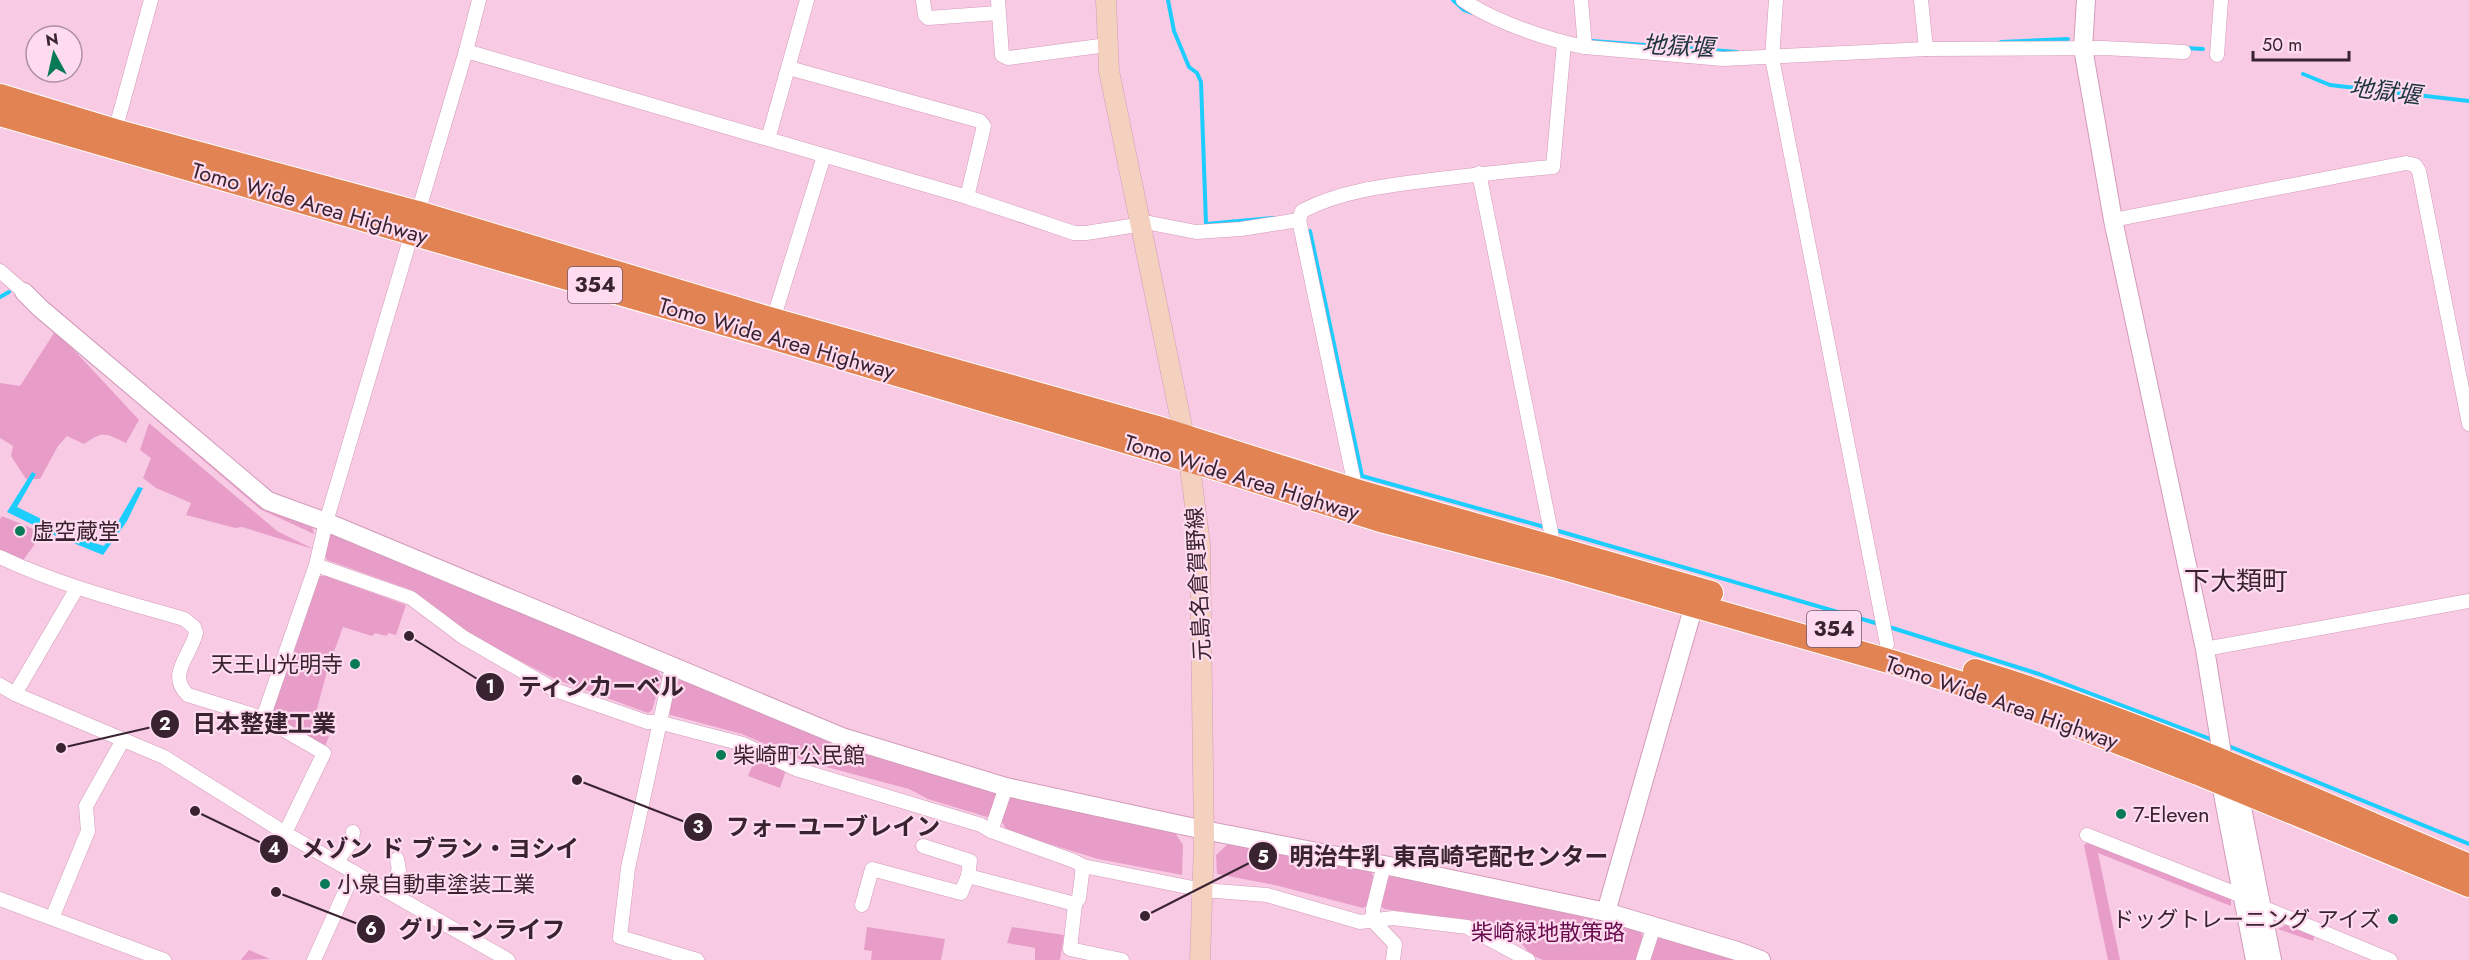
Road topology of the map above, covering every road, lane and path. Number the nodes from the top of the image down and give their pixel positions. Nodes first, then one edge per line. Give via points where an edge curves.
1 (151, 0) edge
2 (479, 0) edge
3 (807, 0) edge
4 (923, 0) edge
5 (1106, 0) edge
6 (1463, 0) edge
7 (1581, 0) edge
8 (1776, 0) edge
9 (1921, 0) edge
10 (2086, 0) edge
11 (2221, 0) edge
12 (998, 7) edge
13 (1564, 43) junction
14 (1107, 45) junction
15 (1585, 47) junction
16 (2083, 48) junction
17 (1926, 49) junction
18 (466, 51) junction
19 (2184, 52) dead end
20 (2217, 54) dead end
21 (1772, 58) junction
22 (789, 68) junction
23 (0, 96) edge
24 (0, 114) edge
25 (115, 131) junction
26 (768, 140) junction
27 (824, 156) junction
28 (1479, 173) junction
29 (967, 196) junction
30 (1299, 220) junction
31 (2113, 220) junction
32 (415, 222) junction
33 (1142, 224) junction
34 (0, 271) edge
35 (24, 292) joint
36 (773, 320) junction
37 (2469, 424) edge
38 (1186, 448) junction
39 (1356, 491) junction
40 (326, 522) junction
41 (1554, 547) junction
42 (0, 557) edge
43 (316, 565) junction
44 (77, 588) junction
45 (2469, 601) edge
46 (1694, 605) junction
47 (1887, 644) junction
48 (2205, 649) junction
49 (672, 667) junction
50 (0, 685) edge
51 (15, 694) junction
52 (263, 718) junction
53 (658, 722) junction
54 (123, 740) junction
55 (2227, 777) junction
56 (1006, 787) junction
57 (1203, 830) junction
58 (991, 831) junction
59 (353, 832) dead end
60 (285, 833) junction
61 (2086, 835) dead end
62 (923, 846) dead end
63 (397, 859) dead end
64 (336, 862) junction
65 (1384, 865) junction
66 (1083, 866) junction
67 (2469, 866) edge
68 (354, 872) junction
69 (968, 876) junction
70 (2469, 885) edge
71 (1203, 890) junction
72 (388, 891) junction
73 (2242, 896) junction
74 (0, 899) edge
75 (1075, 904) junction
76 (862, 905) dead end
77 (2262, 907) junction
78 (1606, 912) junction
79 (52, 918) junction
80 (1373, 921) junction
81 (1654, 926) junction
82 (1525, 959) edge
83 (164, 960) edge
84 (314, 960) edge
85 (508, 960) edge
86 (697, 960) edge
87 (1122, 960) edge
88 (1200, 960) edge
89 (1393, 960) edge
90 (1643, 960) edge
91 (1761, 960) edge
92 (2254, 960) edge
93 (2272, 960) edge
94 (2391, 960) edge

1 - 25 street
2 - 18 street
3 - 22 street
4 - 12 street via 928,18
5 - 14 main road, 元島名倉賀野線
6 - 13 street via 1479,11
7 - 15 street
8 - 21 street
9 - 17 street
10 - 16 street
11 - 20 street
12 - 14 street via 1002,55 1008,58
13 - 15 street
13 - 28 street via 1553,167
14 - 33 main road, 元島名倉賀野線
15 - 21 street via 1723,59
16 - 17 street
16 - 19 street
16 - 31 street
17 - 21 street
18 - 26 street
18 - 32 street
21 - 47 street
22 - 26 street
22 - 29 street via 980,121 984,126
23 - 25 highway, Tomo Wide Area Highway / 354
24 - 32 highway, Tomo Wide Area Highway / 354
25 - 32 highway, Tomo Wide Area Highway / 354
26 - 27 street
27 - 29 street
27 - 36 street
28 - 30 street via 1343,194 1302,211
28 - 41 street
29 - 33 street via 1074,233
30 - 33 street via 1241,230 1196,232
30 - 39 street
31 - 37 street via 2406,163 2415,165 2420,171
31 - 48 street
32 - 36 highway, Tomo Wide Area Highway / 354
32 - 38 highway, Tomo Wide Area Highway / 354
32 - 40 street
33 - 38 main road, 元島名倉賀野線
34 - 35 street
35 - 40 street via 268,501
36 - 38 highway, Tomo Wide Area Highway / 354
38 - 39 highway, Tomo Wide Area Highway / 354
38 - 46 highway, Tomo Wide Area Highway / 354 via 1384,521
38 - 57 main road, 元島名倉賀野線 via 1200,544
39 - 41 highway, Tomo Wide Area Highway / 354
40 - 43 street
40 - 49 street
41 - 47 highway, Tomo Wide Area Highway / 354
42 - 44 street
43 - 52 street
43 - 53 street via 411,598 463,637 555,690 647,722
44 - 51 street
44 - 52 street via 190,623 196,633 179,672 177,681 181,689 188,695
45 - 48 street
46 - 55 highway, Tomo Wide Area Highway / 354 via 1994,694
46 - 78 street
47 - 55 highway, Tomo Wide Area Highway / 354 via 2055,696
48 - 55 street
49 - 53 street
49 - 56 street via 842,737
50 - 51 street
51 - 54 street
52 - 60 street via 324,753
53 - 58 street via 743,744 796,769
53 - 86 street via 628,868 620,938
54 - 60 street via 164,757
54 - 79 street via 86,806 88,831
55 - 67 highway, Tomo Wide Area Highway / 354
55 - 70 highway, Tomo Wide Area Highway / 354
55 - 73 street
55 - 77 street
56 - 57 street
56 - 58 street
57 - 65 street
57 - 71 main road, 元島名倉賀野線
58 - 66 street
59 - 64 street via 352,841
60 - 64 street
61 - 73 street
62 - 69 street via 970,861
63 - 72 street via 399,870
64 - 68 street
65 - 78 street
65 - 80 street
66 - 71 street
66 - 75 street
68 - 72 street
68 - 84 street
69 - 75 street
69 - 76 street via 961,893 872,870
71 - 80 street via 1267,895 1350,920
71 - 88 main road, 元島名倉賀野線
72 - 85 street
73 - 77 street
73 - 92 street
74 - 79 street
75 - 87 street via 1070,949
77 - 93 street
77 - 94 street
78 - 81 street
79 - 83 street
80 - 82 street via 1394,918 1467,927
80 - 89 street via 1395,944
81 - 90 street
81 - 91 street

